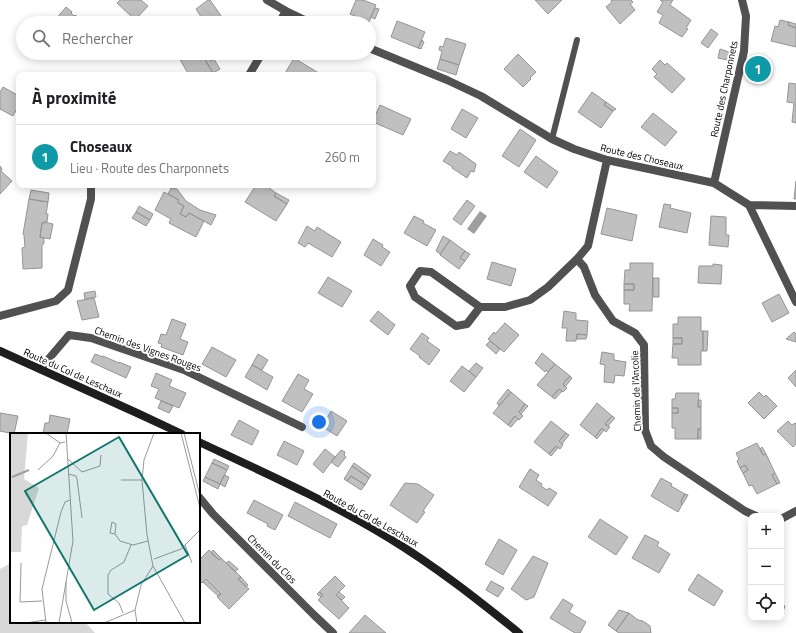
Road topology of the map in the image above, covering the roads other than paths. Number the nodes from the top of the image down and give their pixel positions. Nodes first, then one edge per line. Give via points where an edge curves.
1 (267, 0) edge
2 (742, 0) edge
3 (286, 11) junction
4 (283, 16) edge
5 (296, 16) edge
6 (577, 40) dead end
7 (376, 51) edge
8 (258, 60) edge
9 (251, 72) edge
10 (552, 139) junction
11 (607, 160) junction
12 (714, 183) junction
13 (91, 188) edge
14 (749, 205) junction
15 (796, 206) edge
16 (577, 259) junction
17 (796, 302) edge
18 (480, 307) junction
19 (0, 316) edge
20 (0, 350) edge
21 (40, 369) junction
22 (302, 427) dead end
23 (177, 433) edge
24 (200, 442) edge
25 (200, 498) edge
26 (796, 511) edge
27 (749, 513) edge
28 (784, 517) edge
29 (333, 633) edge
30 (519, 633) edge

1 - 3 street
2 - 12 street, Route des Charponnets via 746,16 744,51
3 - 4 street
3 - 5 street
6 - 10 lane
7 - 10 street, Route des Choseaux via 481,96
8 - 9 street
10 - 11 street, Route des Choseaux
11 - 12 street, Route des Choseaux
11 - 16 street via 588,246
12 - 14 street, Route des Choseaux
13 - 19 street via 91,199 68,290 56,301
14 - 15 street
14 - 17 street
16 - 18 street via 548,287 530,300 505,307
16 - 27 street, Chemin de l'Ancolie via 584,268 595,295 613,321 635,333 644,345 645,430 651,446
18 - 18 street via 431,272 420,272 410,286 415,297 456,326 467,324
20 - 21 main road, Route du Col de Leschaux
21 - 22 street, Chemin des Vignes Rouges via 69,334 90,338 184,370
21 - 23 main road, Route du Col de Leschaux
24 - 30 main road, Route du Col de Leschaux via 341,511 388,537 437,569
25 - 29 street, Chemin du Clos
26 - 28 street

